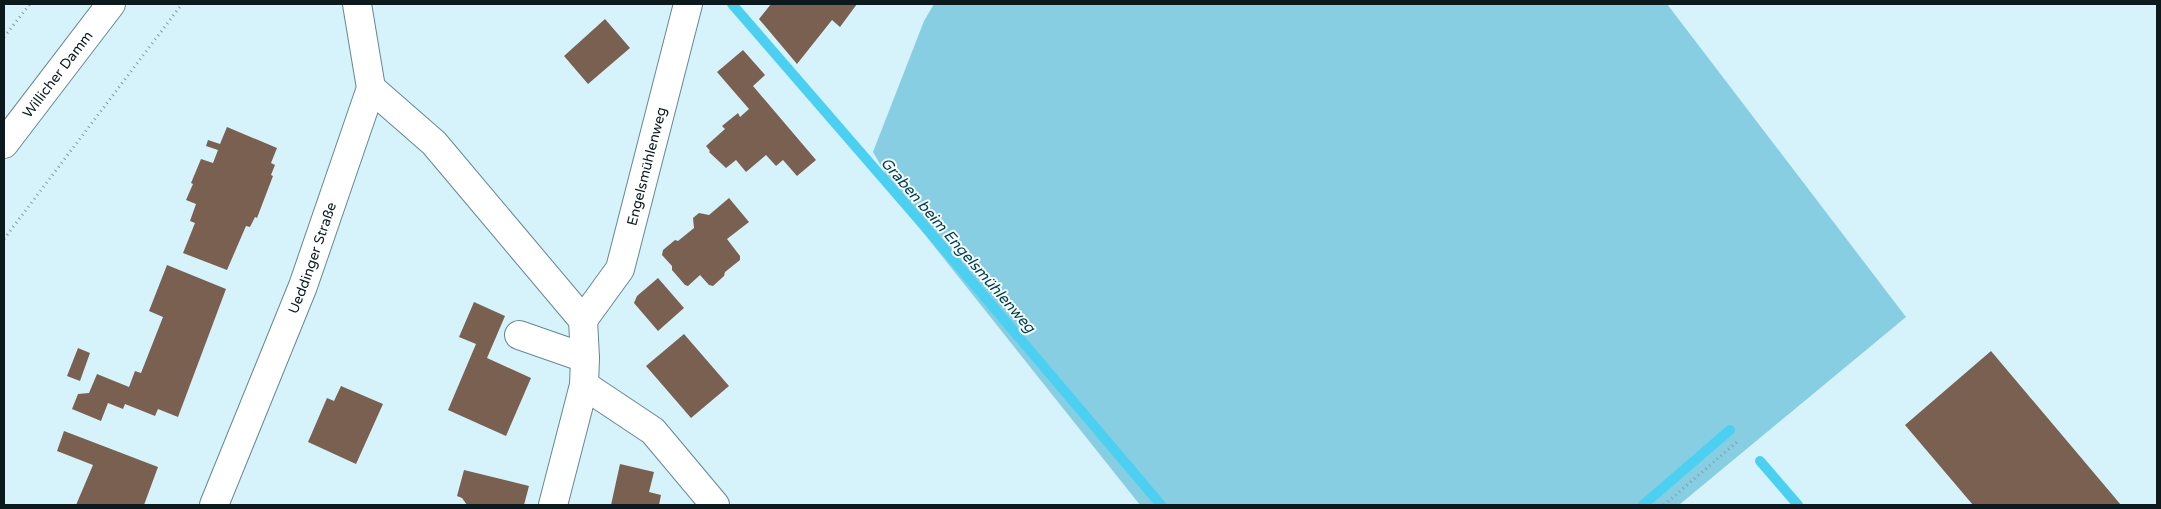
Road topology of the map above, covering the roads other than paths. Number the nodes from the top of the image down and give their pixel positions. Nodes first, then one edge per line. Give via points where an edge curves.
1 (111, 4) edge
2 (357, 4) edge
3 (688, 4) edge
4 (371, 88) junction
5 (4, 144) edge
6 (583, 320) junction
7 (519, 336) dead end
8 (585, 358) junction
9 (584, 385) junction
10 (214, 505) edge
11 (553, 505) edge
12 (715, 505) edge

1 - 5 street, Willicher Damm
2 - 4 street, Ueddinger Straße
3 - 6 street, Engelsmühlenweg via 620,270
4 - 6 street via 434,143
4 - 10 street, Ueddinger Straße via 303,286
6 - 8 street
7 - 8 street
8 - 9 street
9 - 11 street
9 - 12 street via 653,431

